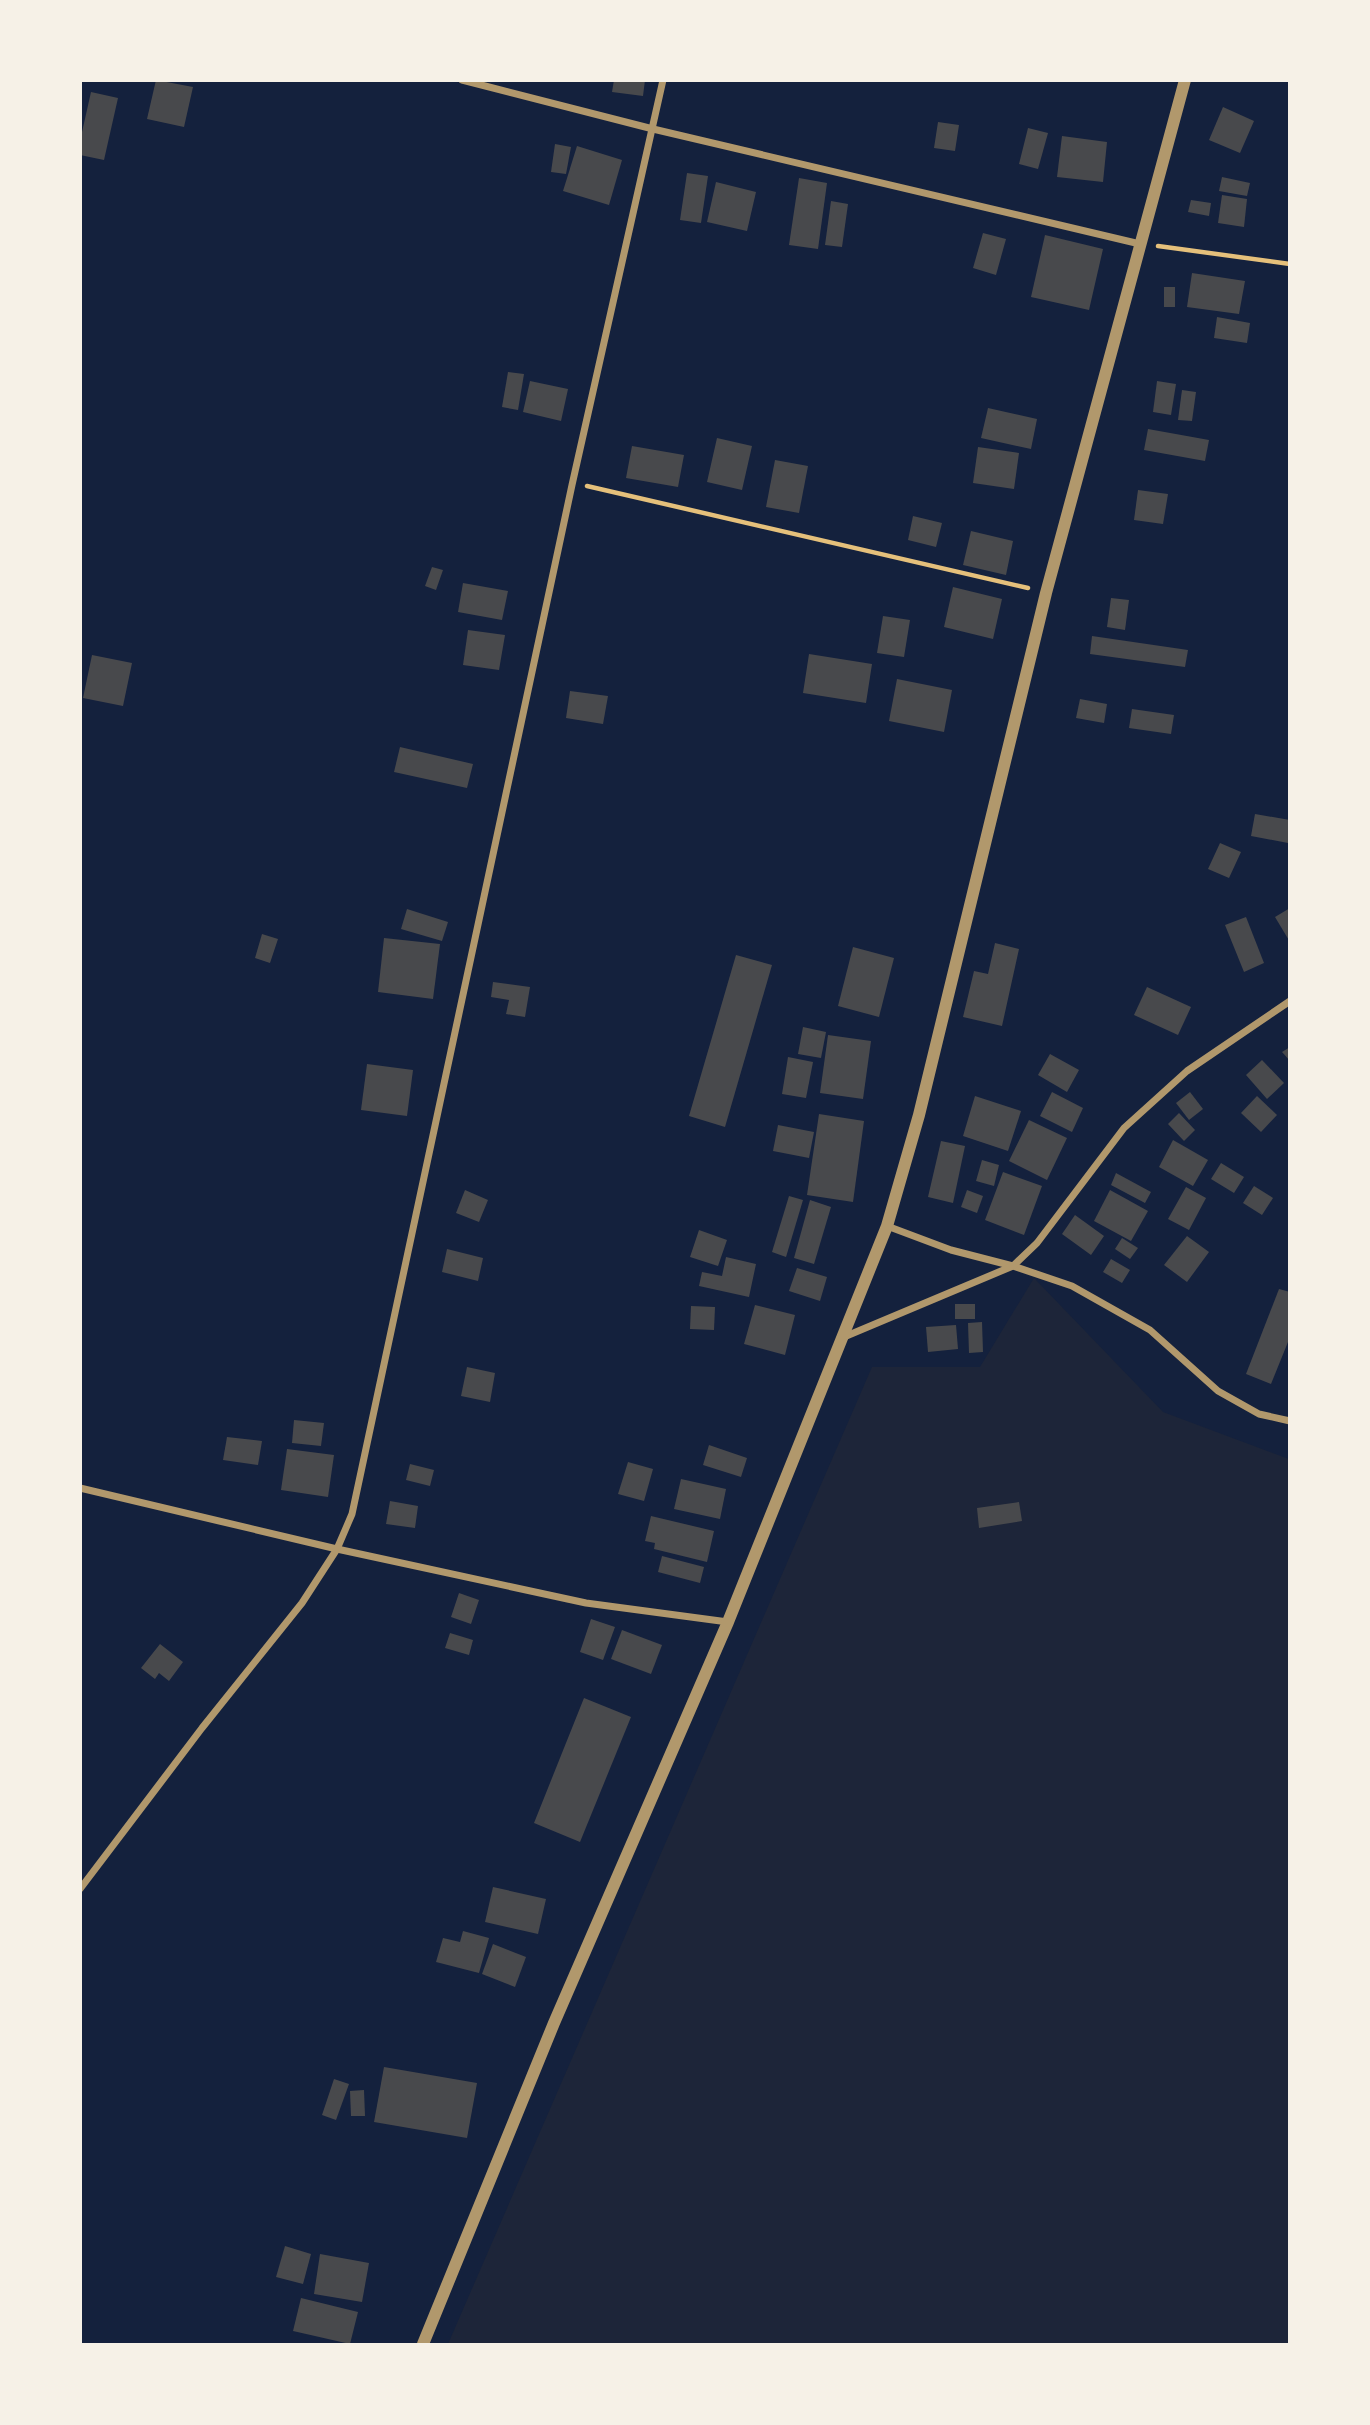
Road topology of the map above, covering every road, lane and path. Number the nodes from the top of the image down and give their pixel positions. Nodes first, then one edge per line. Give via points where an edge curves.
1 (462, 80) edge
2 (663, 80) edge
3 (1185, 80) edge
4 (653, 129) junction
5 (1140, 244) junction
6 (1290, 264) edge
7 (572, 485) junction
8 (1046, 593) junction
9 (1290, 1002) edge
10 (887, 1226) junction
11 (1013, 1266) junction
12 (843, 1337) junction
13 (1290, 1422) edge
14 (80, 1488) edge
15 (337, 1549) junction
16 (728, 1622) junction
17 (80, 1889) edge
18 (423, 2344) edge

1 - 4 street
2 - 4 street
3 - 5 street
4 - 5 street
4 - 7 street
5 - 6 path
5 - 8 street
7 - 8 path
7 - 15 street via 352,1514
8 - 10 street via 919,1115
9 - 11 street via 1187,1071 1124,1128 1037,1243
10 - 11 street via 951,1250
10 - 12 street
11 - 12 street
11 - 13 street via 1072,1286 1150,1330 1218,1391 1259,1414
12 - 16 street
14 - 15 street
15 - 16 street via 586,1604
15 - 17 street via 302,1603
16 - 18 street via 554,2023

